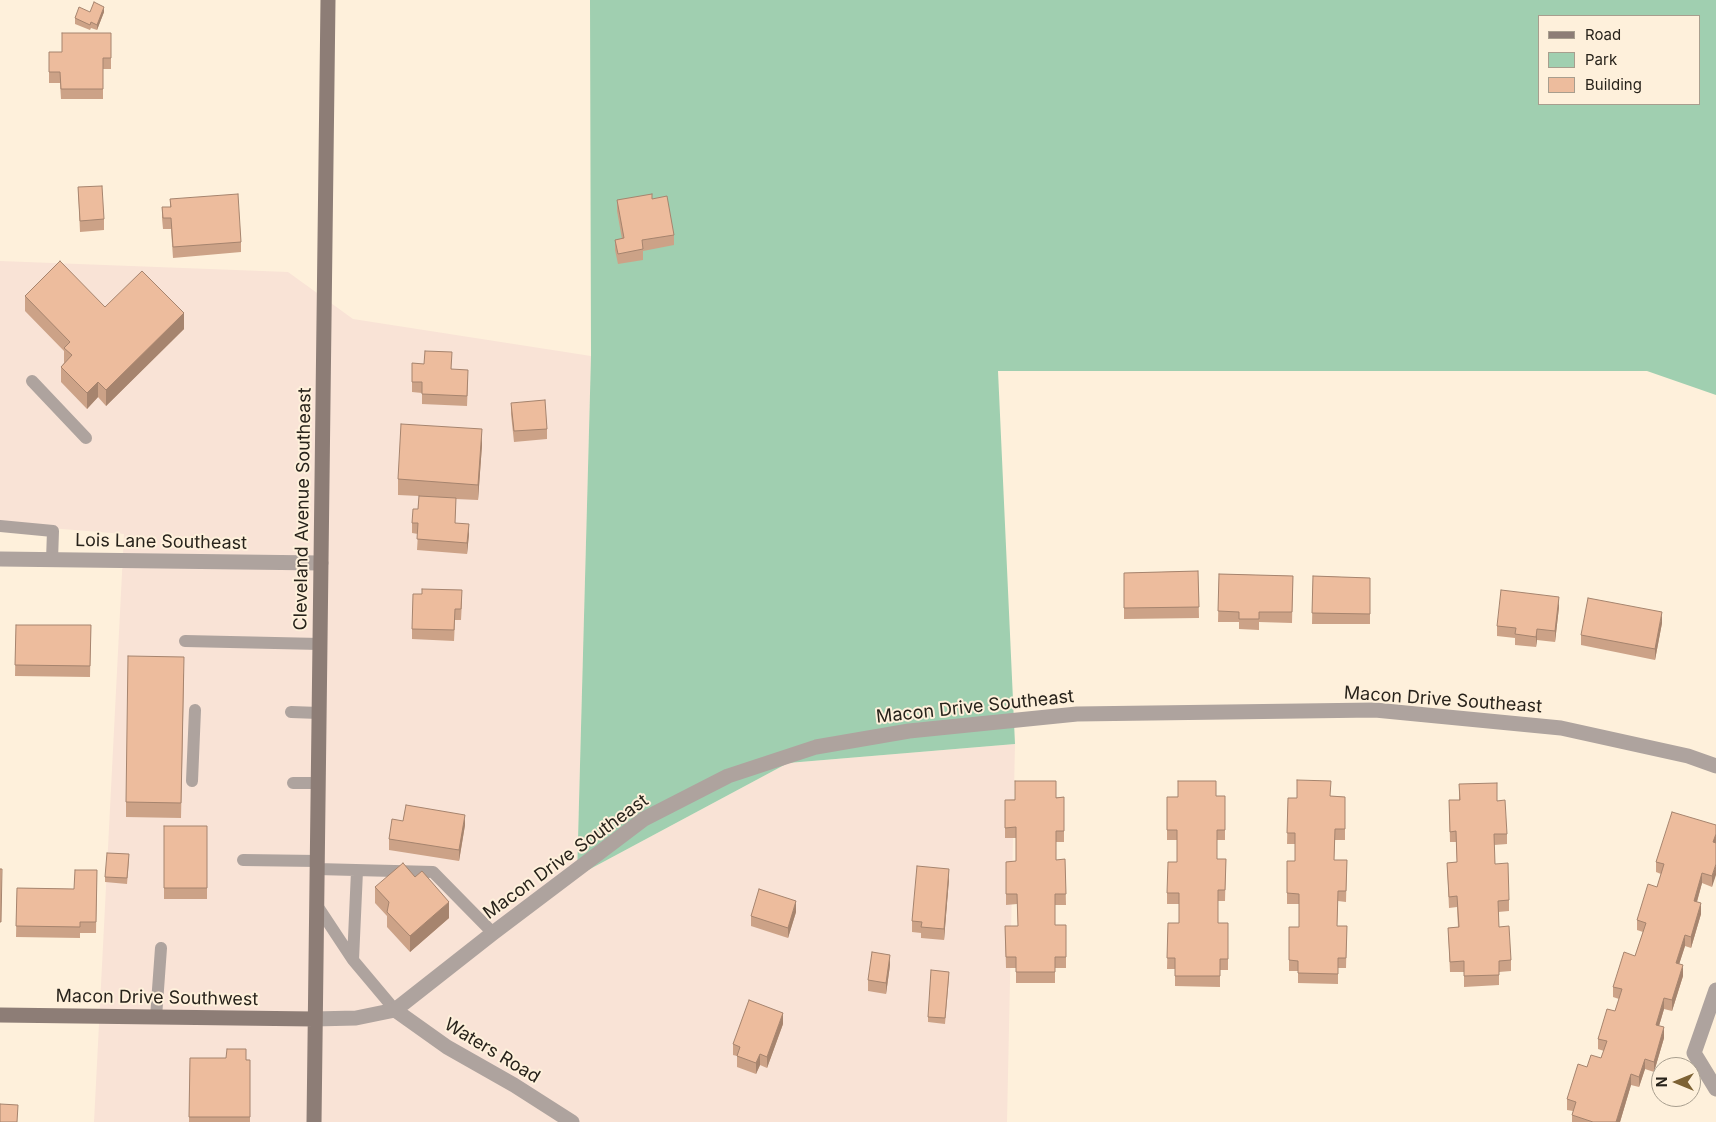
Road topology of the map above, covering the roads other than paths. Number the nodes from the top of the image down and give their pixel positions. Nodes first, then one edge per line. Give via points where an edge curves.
1 (328, 0) edge
2 (32, 381) dead end
3 (86, 438) dead end
4 (0, 526) edge
5 (0, 559) edge
6 (52, 560) junction
7 (321, 563) junction
8 (185, 641) dead end
9 (320, 644) junction
10 (195, 710) dead end
11 (291, 712) dead end
12 (319, 713) junction
13 (1716, 766) edge
14 (192, 781) dead end
15 (293, 783) dead end
16 (318, 783) junction
17 (243, 860) dead end
18 (317, 865) junction
19 (357, 871) junction
20 (316, 904) junction
21 (493, 933) junction
22 (161, 948) dead end
23 (353, 960) junction
24 (1716, 990) edge
25 (395, 1010) junction
26 (0, 1015) edge
27 (156, 1017) junction
28 (314, 1019) junction
29 (1716, 1089) edge
30 (314, 1122) edge
31 (572, 1122) edge

1 - 7 main road, Cleveland Avenue Southeast
2 - 3 lane
4 - 6 lane via 53,531
5 - 6 street, Lois Lane Southeast
6 - 7 street, Lois Lane Southeast
7 - 9 main road, Cleveland Avenue Southeast
8 - 9 lane
9 - 12 main road, Cleveland Avenue Southeast
10 - 14 lane
11 - 12 lane
12 - 16 main road, Cleveland Avenue Southeast
13 - 21 street, Macon Drive Southeast via 1688,756 1561,728 1375,710 1077,714 909,731 816,747 728,776 644,819
15 - 16 lane
16 - 18 main road, Cleveland Avenue Southeast
17 - 18 lane
18 - 19 lane
18 - 20 main road, Cleveland Avenue Southeast
19 - 21 lane via 433,872
19 - 23 lane
20 - 23 lane
20 - 28 main road, Cleveland Avenue Southeast
21 - 25 street, Macon Drive Southeast
22 - 27 lane
23 - 25 lane
24 - 29 street via 1694,1052
25 - 28 street, Macon Drive Southeast via 356,1018
25 - 31 street, Waters Road via 448,1047
26 - 27 main road, Macon Drive Southwest
27 - 28 main road, Macon Drive Southwest
28 - 30 main road, Cleveland Avenue Southeast

